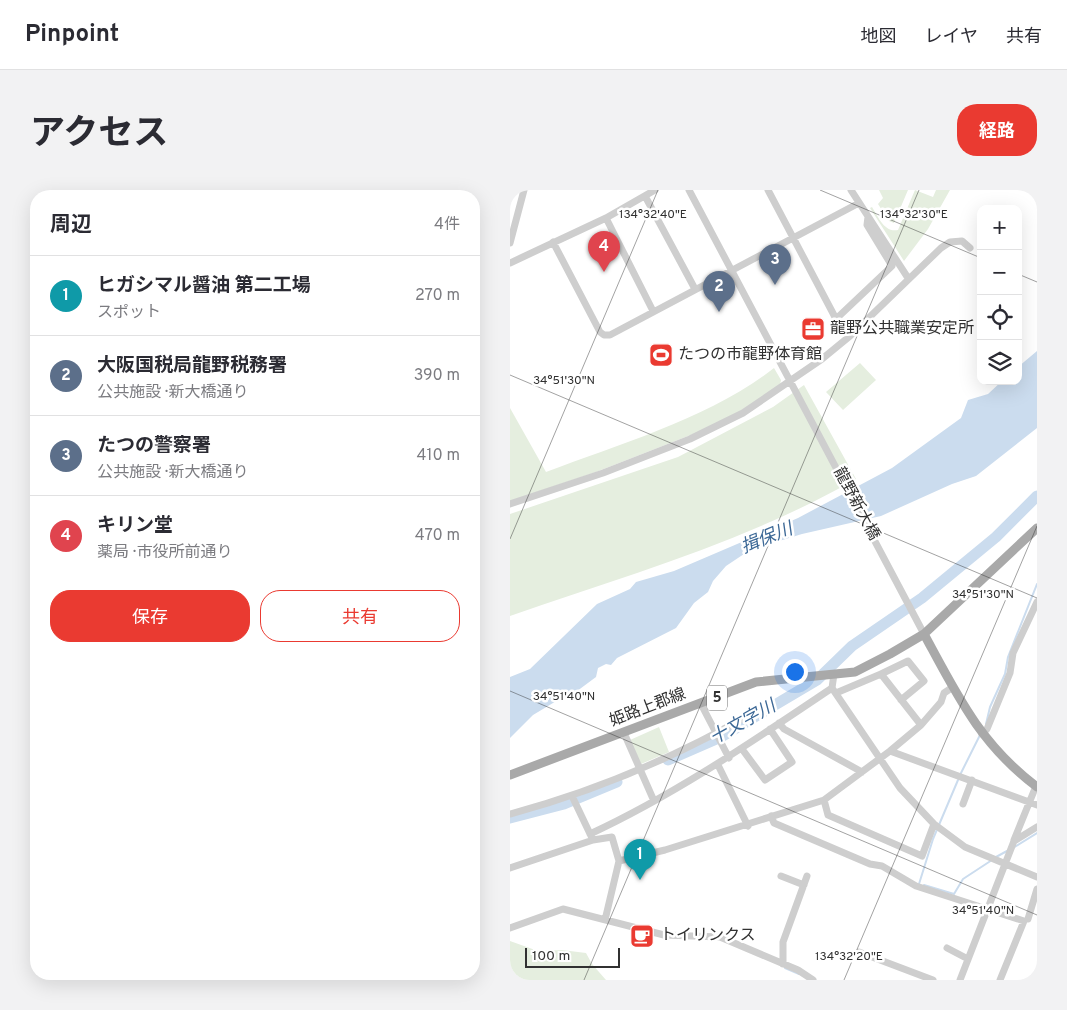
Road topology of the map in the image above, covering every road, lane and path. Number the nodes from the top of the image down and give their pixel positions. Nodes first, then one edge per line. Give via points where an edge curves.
1 (524, 190) edge
2 (654, 190) edge
3 (689, 190) edge
4 (768, 190) edge
5 (851, 190) edge
6 (645, 196) junction
7 (859, 203) junction
8 (868, 216) junction
9 (606, 218) junction
10 (793, 239) junction
11 (553, 242) junction
12 (510, 243) edge
13 (970, 248) dead end
14 (510, 263) edge
15 (731, 271) junction
16 (908, 278) junction
17 (695, 290) junction
18 (653, 311) junction
19 (790, 380) junction
20 (510, 504) edge
21 (1037, 528) edge
22 (1037, 602) edge
23 (1029, 616) junction
24 (1037, 619) edge
25 (924, 634) junction
26 (834, 674) junction
27 (881, 674) junction
28 (953, 687) junction
29 (834, 691) junction
30 (901, 700) junction
31 (701, 704) junction
32 (756, 711) dead end
33 (779, 723) junction
34 (921, 724) junction
35 (770, 729) junction
36 (624, 733) junction
37 (982, 734) junction
38 (717, 738) junction
39 (742, 749) junction
40 (890, 751) junction
41 (729, 758) junction
42 (879, 759) junction
43 (718, 765) junction
44 (641, 772) junction
45 (862, 772) junction
46 (510, 776) edge
47 (972, 780) junction
48 (1036, 787) edge
49 (572, 796) junction
50 (824, 800) junction
51 (654, 801) junction
52 (1029, 802) junction
53 (963, 804) dead end
54 (1037, 804) edge
55 (510, 814) edge
56 (771, 816) junction
57 (934, 824) junction
58 (748, 826) junction
59 (1037, 827) edge
60 (591, 837) junction
61 (1014, 840) junction
62 (619, 861) junction
63 (1004, 864) junction
64 (510, 868) edge
65 (781, 876) dead end
66 (807, 876) dead end
67 (1037, 877) edge
68 (804, 885) junction
69 (1037, 889) edge
70 (988, 908) junction
71 (1028, 919) dead end
72 (605, 920) junction
73 (510, 928) edge
74 (947, 948) dead end
75 (859, 952) dead end
76 (968, 959) junction
77 (783, 964) junction
78 (813, 980) edge
79 (933, 980) edge
80 (960, 980) edge
81 (1000, 980) edge

1 - 12 street
2 - 6 street
3 - 15 street, 龍野新大橋
4 - 10 street
5 - 7 street
6 - 9 street
6 - 17 street
7 - 8 street
7 - 10 street
8 - 10 street via 868,225 892,266 836,319
8 - 16 street
9 - 11 street
9 - 18 street
10 - 15 street
11 - 14 street
11 - 18 street via 604,335
13 - 16 street via 962,241 950,242
15 - 17 street
15 - 19 street, 龍野新大橋
16 - 19 street via 850,336
17 - 18 street
19 - 20 street via 743,413 690,438 603,473
19 - 25 street, 龍野新大橋
21 - 25 main road, 姫路上郡線
22 - 23 street
23 - 24 street
23 - 37 street via 1013,653 1010,673
25 - 26 main road, 姫路上郡線 / 5 via 855,672
25 - 28 main road
26 - 29 street
26 - 31 main road, 姫路上郡線 / 5 via 756,682
27 - 29 street
27 - 30 street
27 - 30 street via 908,661 924,680
28 - 34 street via 944,693 941,702
28 - 37 main road
29 - 33 street
29 - 42 street
30 - 34 street
31 - 36 main road, 姫路上郡線 / 5
31 - 38 street
32 - 38 street
33 - 35 street
33 - 45 street via 784,729
34 - 40 street
35 - 39 street
35 - 39 street via 792,762 765,780
36 - 44 street
36 - 46 main road, 姫路上郡線 / 5
37 - 48 main road via 1016,772
38 - 41 street
38 - 44 street
39 - 41 street
40 - 42 street
40 - 47 street
41 - 43 street
42 - 45 street
42 - 57 street via 912,803
43 - 51 street
43 - 58 street
44 - 49 street
44 - 51 street
45 - 50 street
47 - 52 street
47 - 53 street
48 - 52 street
49 - 55 street
49 - 60 street
50 - 56 street
50 - 57 street via 828,815 922,856
51 - 60 street
52 - 54 street
52 - 61 street
56 - 58 street
56 - 70 street via 774,824 882,866 916,886
57 - 63 street via 966,847
58 - 62 street
59 - 61 street
60 - 62 street via 612,837
60 - 64 street
61 - 63 street
62 - 72 street
63 - 67 street
63 - 70 street
65 - 68 street
66 - 68 street
68 - 77 street via 783,942
69 - 71 street
70 - 76 street
70 - 81 street via 1024,921
72 - 73 street via 563,909
72 - 77 street via 664,935 720,937
74 - 76 street
75 - 79 street
76 - 80 street
77 - 78 street

